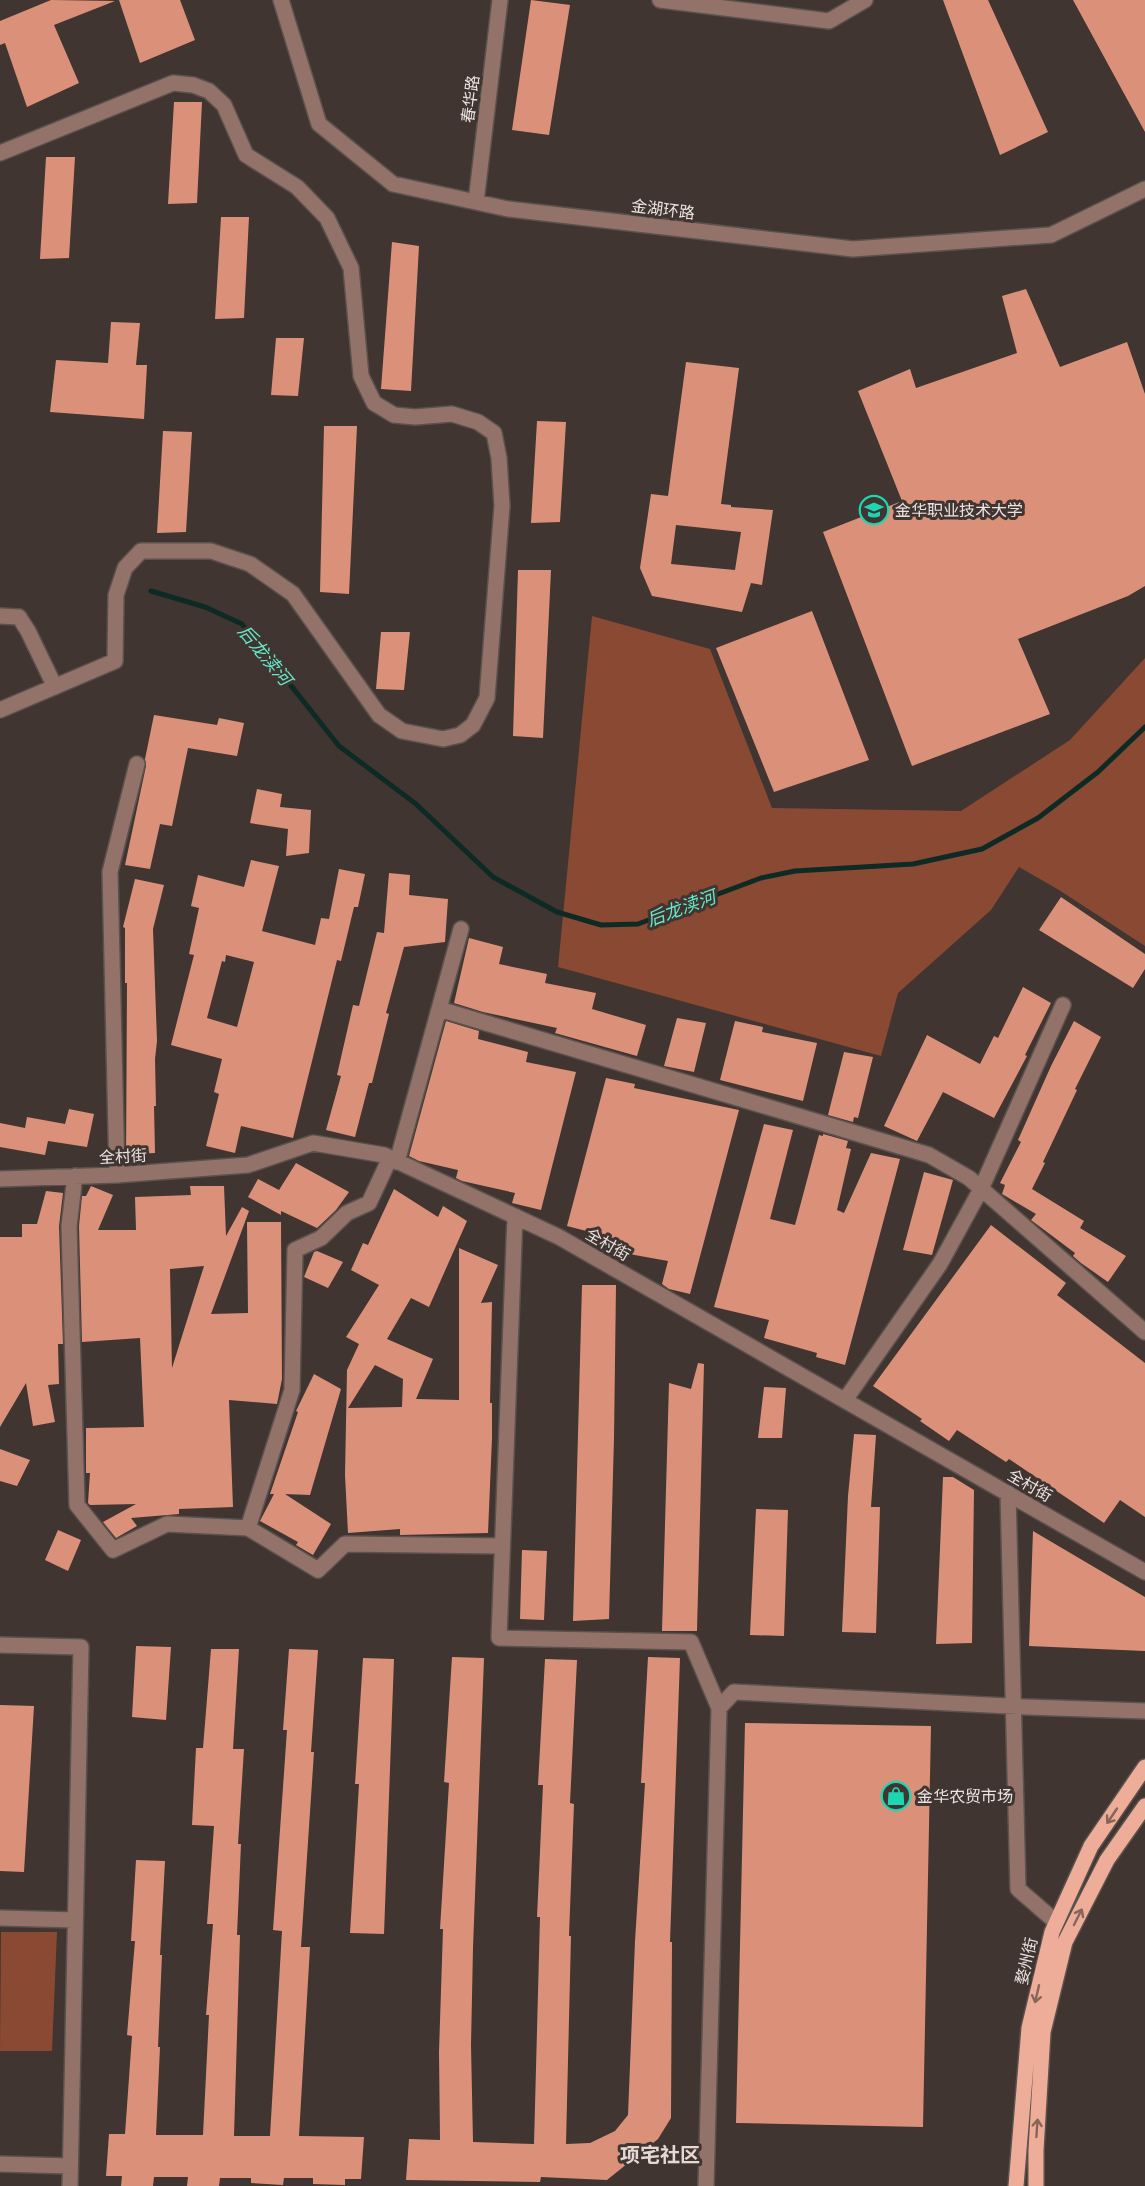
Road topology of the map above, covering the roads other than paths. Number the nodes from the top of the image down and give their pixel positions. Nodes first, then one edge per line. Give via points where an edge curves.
1 (281, 0) edge
2 (500, 0) edge
3 (660, 0) edge
4 (865, 0) edge
5 (0, 153) edge
6 (1145, 189) edge
7 (476, 202) junction
8 (0, 616) edge
9 (55, 687) junction
10 (0, 710) edge
11 (137, 764) dead end
12 (461, 929) dead end
13 (1063, 1005) dead end
14 (439, 1009) junction
15 (393, 1160) junction
16 (117, 1175) junction
17 (75, 1176) junction
18 (0, 1179) edge
19 (981, 1189) junction
20 (515, 1216) junction
21 (1145, 1332) edge
22 (845, 1400) junction
23 (1008, 1493) junction
24 (248, 1528) junction
25 (502, 1546) junction
26 (1145, 1572) edge
27 (0, 1645) edge
28 (1014, 1707) junction
29 (719, 1708) junction
30 (1145, 1711) edge
31 (1145, 1767) edge
32 (1145, 1806) edge
33 (0, 1918) edge
34 (75, 1920) junction
35 (1056, 1922) junction
36 (0, 2164) edge
37 (70, 2166) junction
38 (70, 2186) edge
39 (706, 2186) edge
40 (1016, 2186) edge
41 (1036, 2186) edge

1 - 7 street, 金湖环路 via 319,124 393,184
2 - 7 street, 春华路
3 - 4 street via 829,21
5 - 9 street via 173,83 209,91 224,105 246,156 297,187 327,218 351,268 361,376 374,403 394,415 452,414 478,422 494,433 499,458 502,506 487,698 472,725 460,735 443,739 402,731 380,715 293,594 250,564 211,552 141,551 124,568 116,595 115,661
6 - 7 street, 金湖环路 via 1051,235 853,249 520,211
8 - 9 street via 19,617
9 - 10 street
11 - 16 street via 110,872
12 - 14 street
13 - 19 street
14 - 15 street
14 - 19 street via 929,1155
15 - 16 street, 全村街 via 313,1143 248,1165
15 - 20 street, 全村街
15 - 24 street via 369,1203 347,1213 321,1238 295,1250 292,1390
16 - 17 street, 全村街
17 - 18 street, 全村街
17 - 24 street via 69,1226 77,1505 112,1550 167,1524
19 - 21 street
19 - 22 street via 940,1264
20 - 22 street, 全村街 via 559,1237
20 - 25 street
22 - 23 street, 全村街
23 - 26 street, 全村街
23 - 28 street
24 - 25 street via 318,1570 345,1544
25 - 29 street via 499,1638 691,1642
27 - 34 street via 81,1647
28 - 29 street via 734,1692
28 - 30 street
28 - 35 street via 1018,1889
29 - 39 street
31 -> 35 main road, 婺州街 via 1091,1846
41 -> 32 main road, 婺州街 via 1043,2032 1065,1942 1107,1860
33 - 34 street
34 - 37 street
35 -> 40 main road, 婺州街 via 1029,2028
36 - 37 street
37 - 38 street

